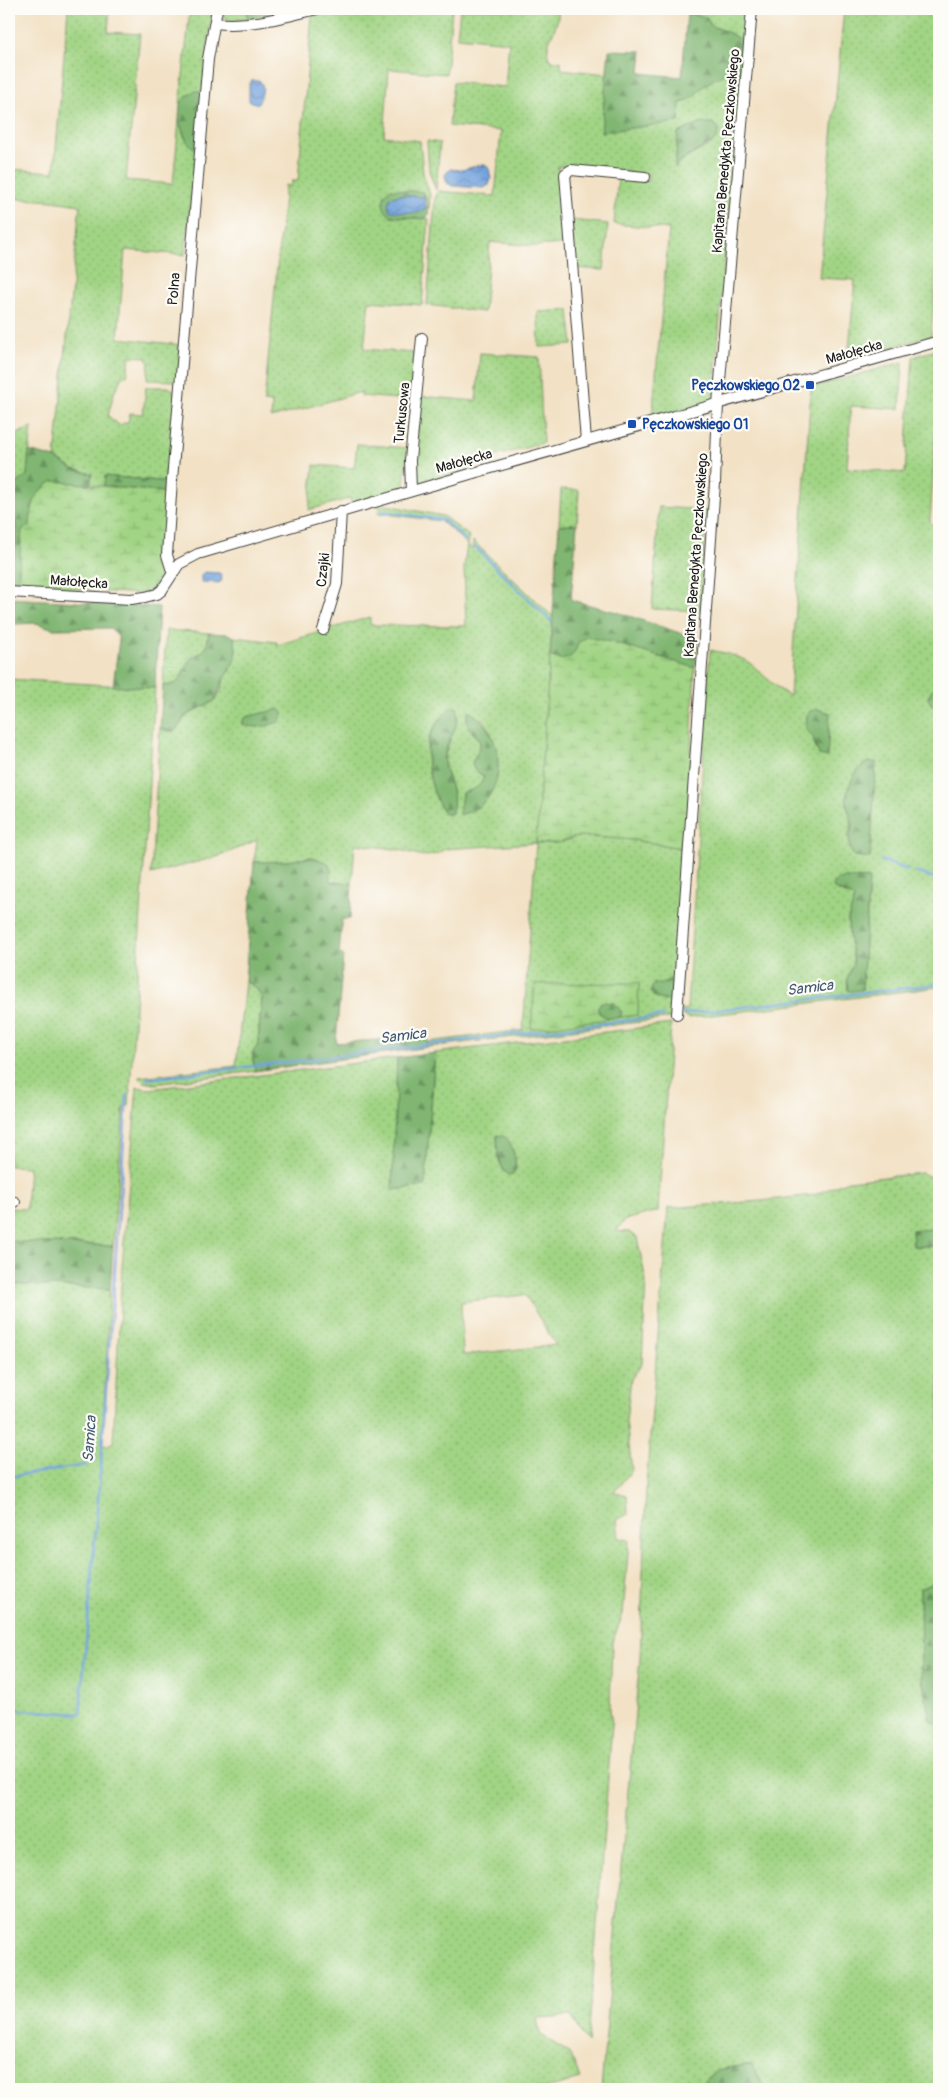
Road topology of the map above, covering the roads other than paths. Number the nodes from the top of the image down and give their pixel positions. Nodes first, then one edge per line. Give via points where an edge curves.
1 (217, 9) edge
2 (317, 9) edge
3 (752, 9) edge
4 (215, 23) junction
5 (645, 177) dead end
6 (422, 338) dead end
7 (939, 341) edge
8 (718, 404) junction
9 (586, 441) junction
10 (411, 491) junction
11 (341, 511) junction
12 (172, 571) junction
13 (9, 592) edge
14 (323, 630) dead end
15 (677, 1014) dead end

1 - 4 street, Polna
2 - 4 street via 250,23
3 - 8 street, Kapitana Benedykta Pęczkowskiego
4 - 12 street, Polna via 208,59 173,472 167,556
5 - 9 street via 571,170 565,174
6 - 10 street, Turkusowa via 410,460
7 - 8 street, Małołęcka
8 - 9 street, Małołęcka
8 - 15 street, Kapitana Benedykta Pęczkowskiego via 716,483
9 - 10 street, Małołęcka
10 - 11 street, Małołęcka
11 - 12 street, Małołęcka via 198,554 182,560
11 - 14 street, Czajki via 337,584
12 - 13 street, Małołęcka via 157,594 137,599

